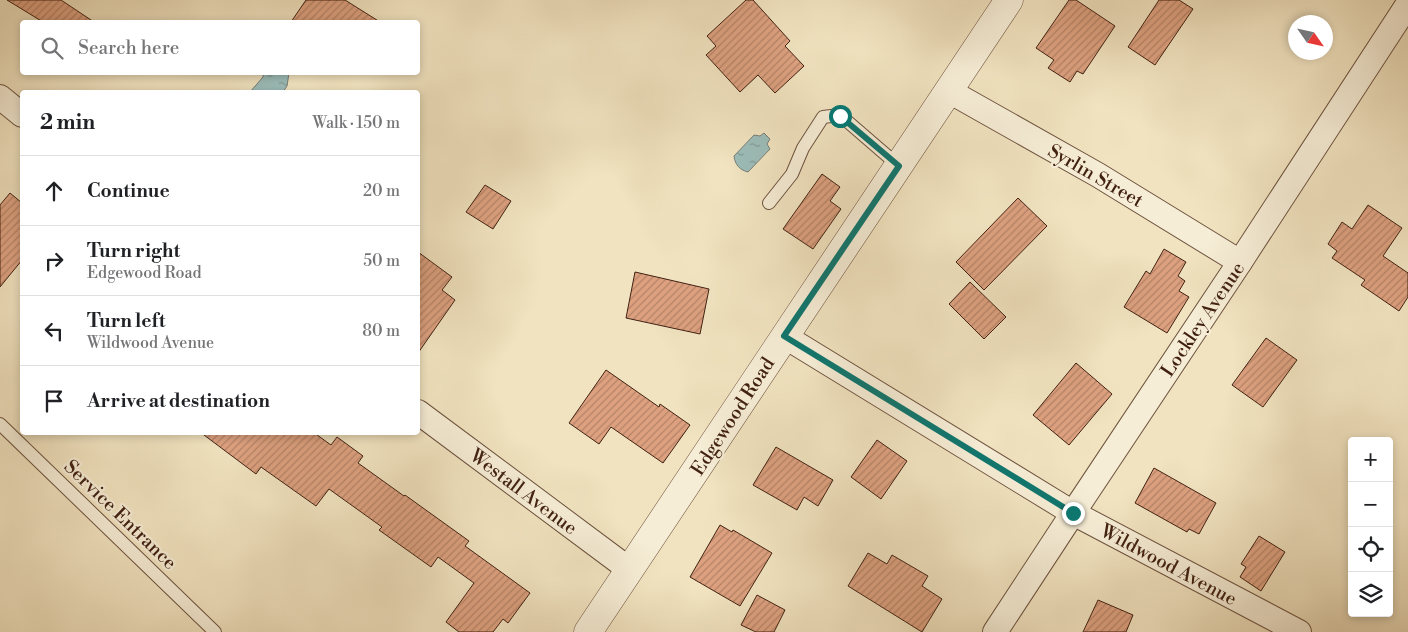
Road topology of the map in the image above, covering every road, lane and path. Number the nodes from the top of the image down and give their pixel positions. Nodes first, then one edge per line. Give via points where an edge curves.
1 (1009, 0) edge
2 (1408, 4) edge
3 (949, 91) junction
4 (0, 98) edge
5 (20, 113) edge
6 (899, 166) junction
7 (770, 202) dead end
8 (1240, 262) junction
9 (784, 336) junction
10 (420, 413) edge
11 (0, 424) edge
12 (1073, 513) junction
13 (630, 570) junction
14 (215, 632) edge
15 (588, 632) edge
16 (995, 632) edge
17 (1300, 632) edge

1 - 3 street, Edgewood Road
2 - 8 street, Lockley Avenue
3 - 6 street, Edgewood Road
3 - 8 street, Syrlin Street via 1098,175
4 - 5 street
6 - 7 lane via 840,116 823,117 803,148 792,174
6 - 9 street, Edgewood Road
8 - 12 street, Lockley Avenue
9 - 12 street, Wildwood Avenue
9 - 13 street, Edgewood Road
10 - 13 street, Westall Avenue
11 - 14 lane, Service Entrance
12 - 16 street, Lockley Avenue
12 - 17 street, Wildwood Avenue
13 - 15 street, Edgewood Road

